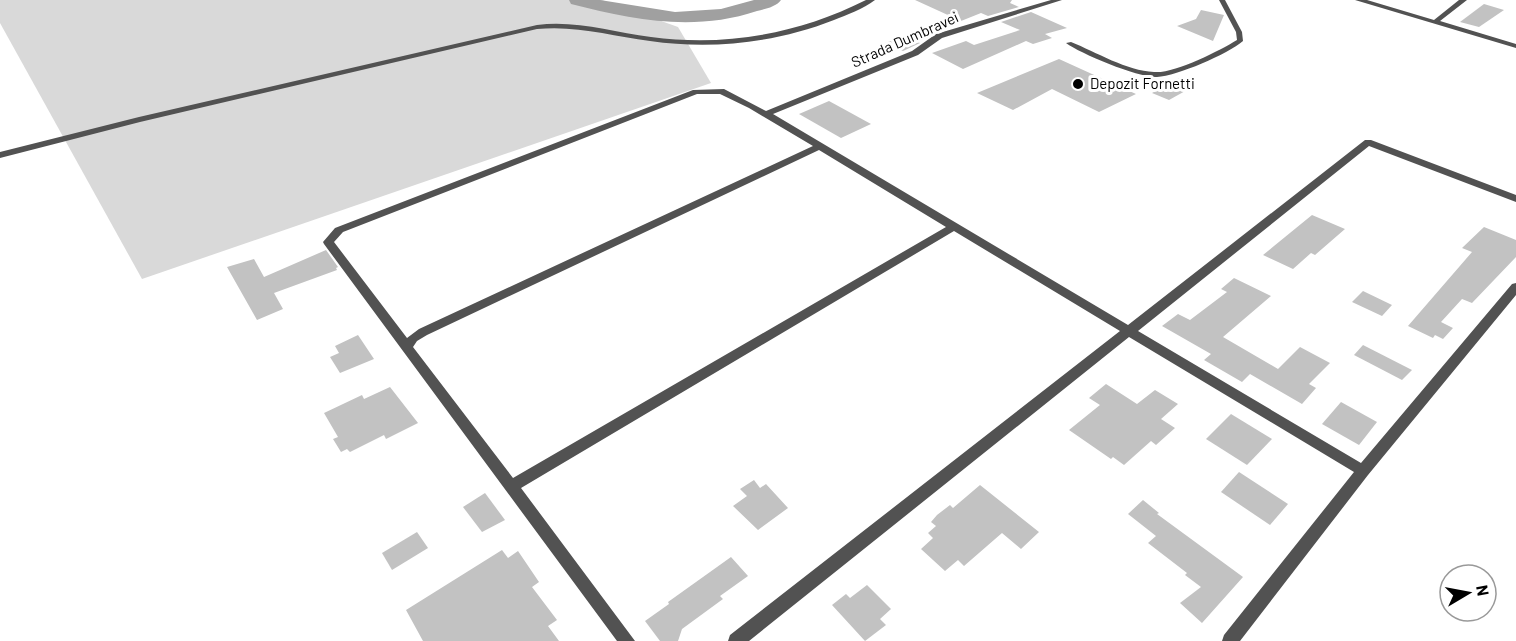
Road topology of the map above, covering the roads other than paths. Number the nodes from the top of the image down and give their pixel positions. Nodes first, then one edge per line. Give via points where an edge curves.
1 (871, 0) edge
2 (1222, 0) edge
3 (1359, 0) edge
4 (1463, 0) edge
5 (1052, 1) edge
6 (1435, 22) junction
7 (1069, 43) dead end
8 (1516, 46) edge
9 (766, 114) junction
10 (819, 147) junction
11 (0, 155) edge
12 (1516, 199) edge
13 (954, 226) junction
14 (1516, 287) edge
15 (1128, 331) junction
16 (407, 346) junction
17 (1363, 471) junction
18 (512, 486) junction
19 (627, 641) edge
20 (735, 641) edge
21 (1230, 641) edge

1 - 11 street via 834,19 751,39 673,42 584,26 547,25
2 - 7 lane via 1240,41 1172,72 1144,74
3 - 6 street
4 - 6 street
5 - 9 street, Strada Dumbravei via 939,36 915,52
6 - 8 street
9 - 10 street
9 - 16 street via 721,91 696,92 339,230 328,244
10 - 13 street
10 - 16 street via 423,332
12 - 15 street via 1368,142
13 - 15 street
13 - 18 street
14 - 17 street
15 - 17 street
15 - 20 street
16 - 18 street
17 - 21 street
18 - 19 street

